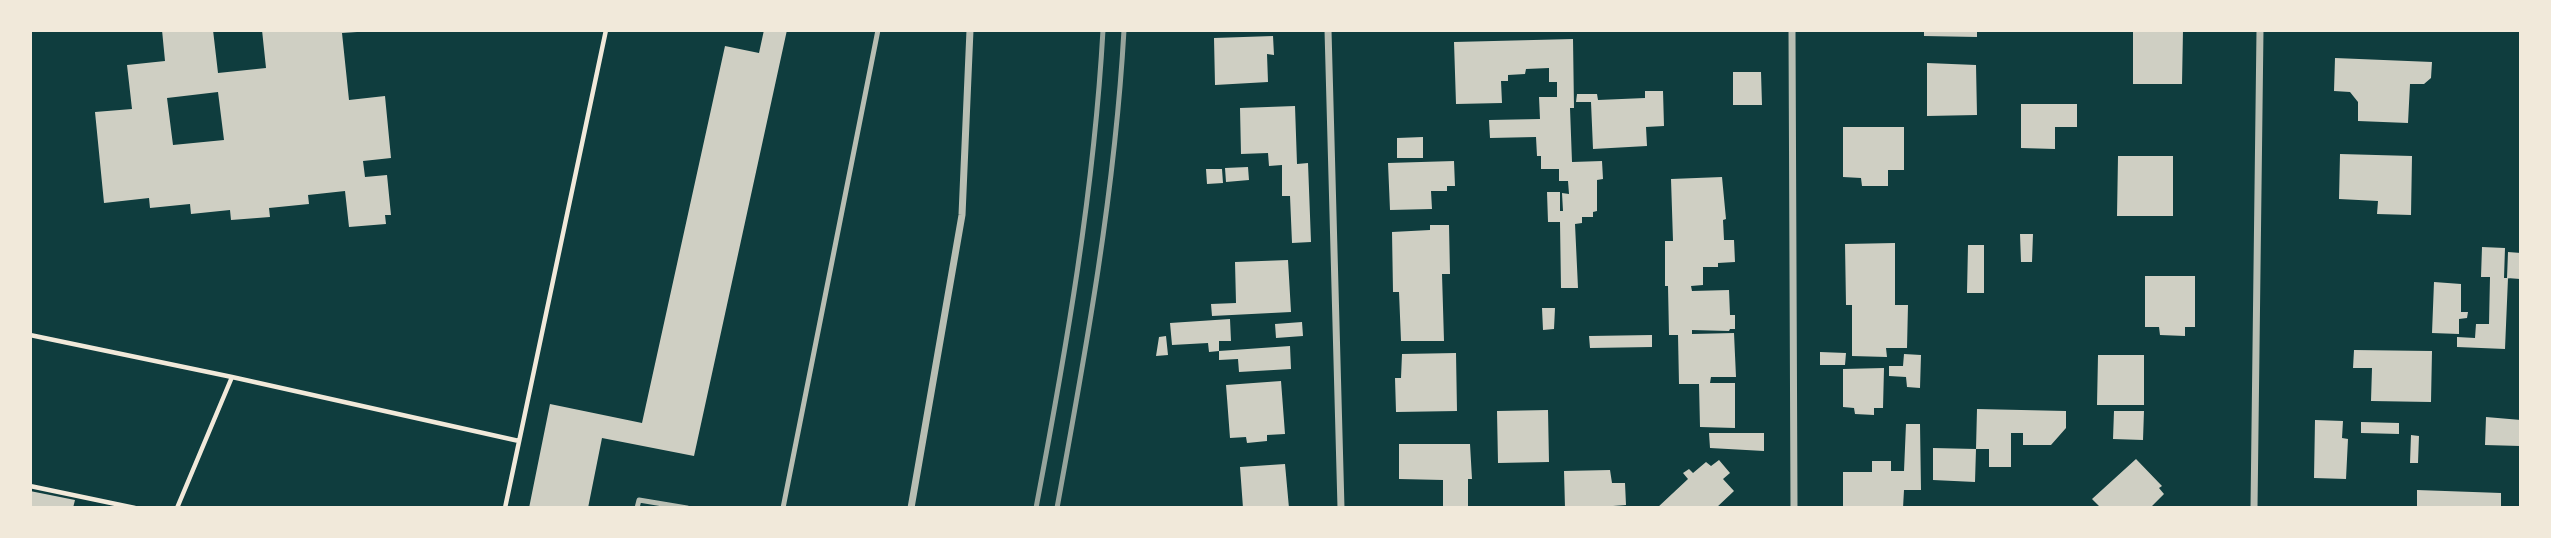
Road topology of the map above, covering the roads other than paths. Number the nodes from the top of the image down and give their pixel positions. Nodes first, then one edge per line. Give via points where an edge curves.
1 (878, 30) edge
2 (970, 30) edge
3 (1328, 30) edge
4 (1792, 30) edge
5 (2260, 30) edge
6 (637, 508) edge
7 (687, 508) edge
8 (783, 508) edge
9 (911, 508) edge
10 (1341, 508) edge
11 (1794, 508) edge
12 (2254, 508) edge

1 - 8 lane
2 - 9 street via 962,215
3 - 10 street
4 - 11 street
5 - 12 street
6 - 7 lane via 639,500

